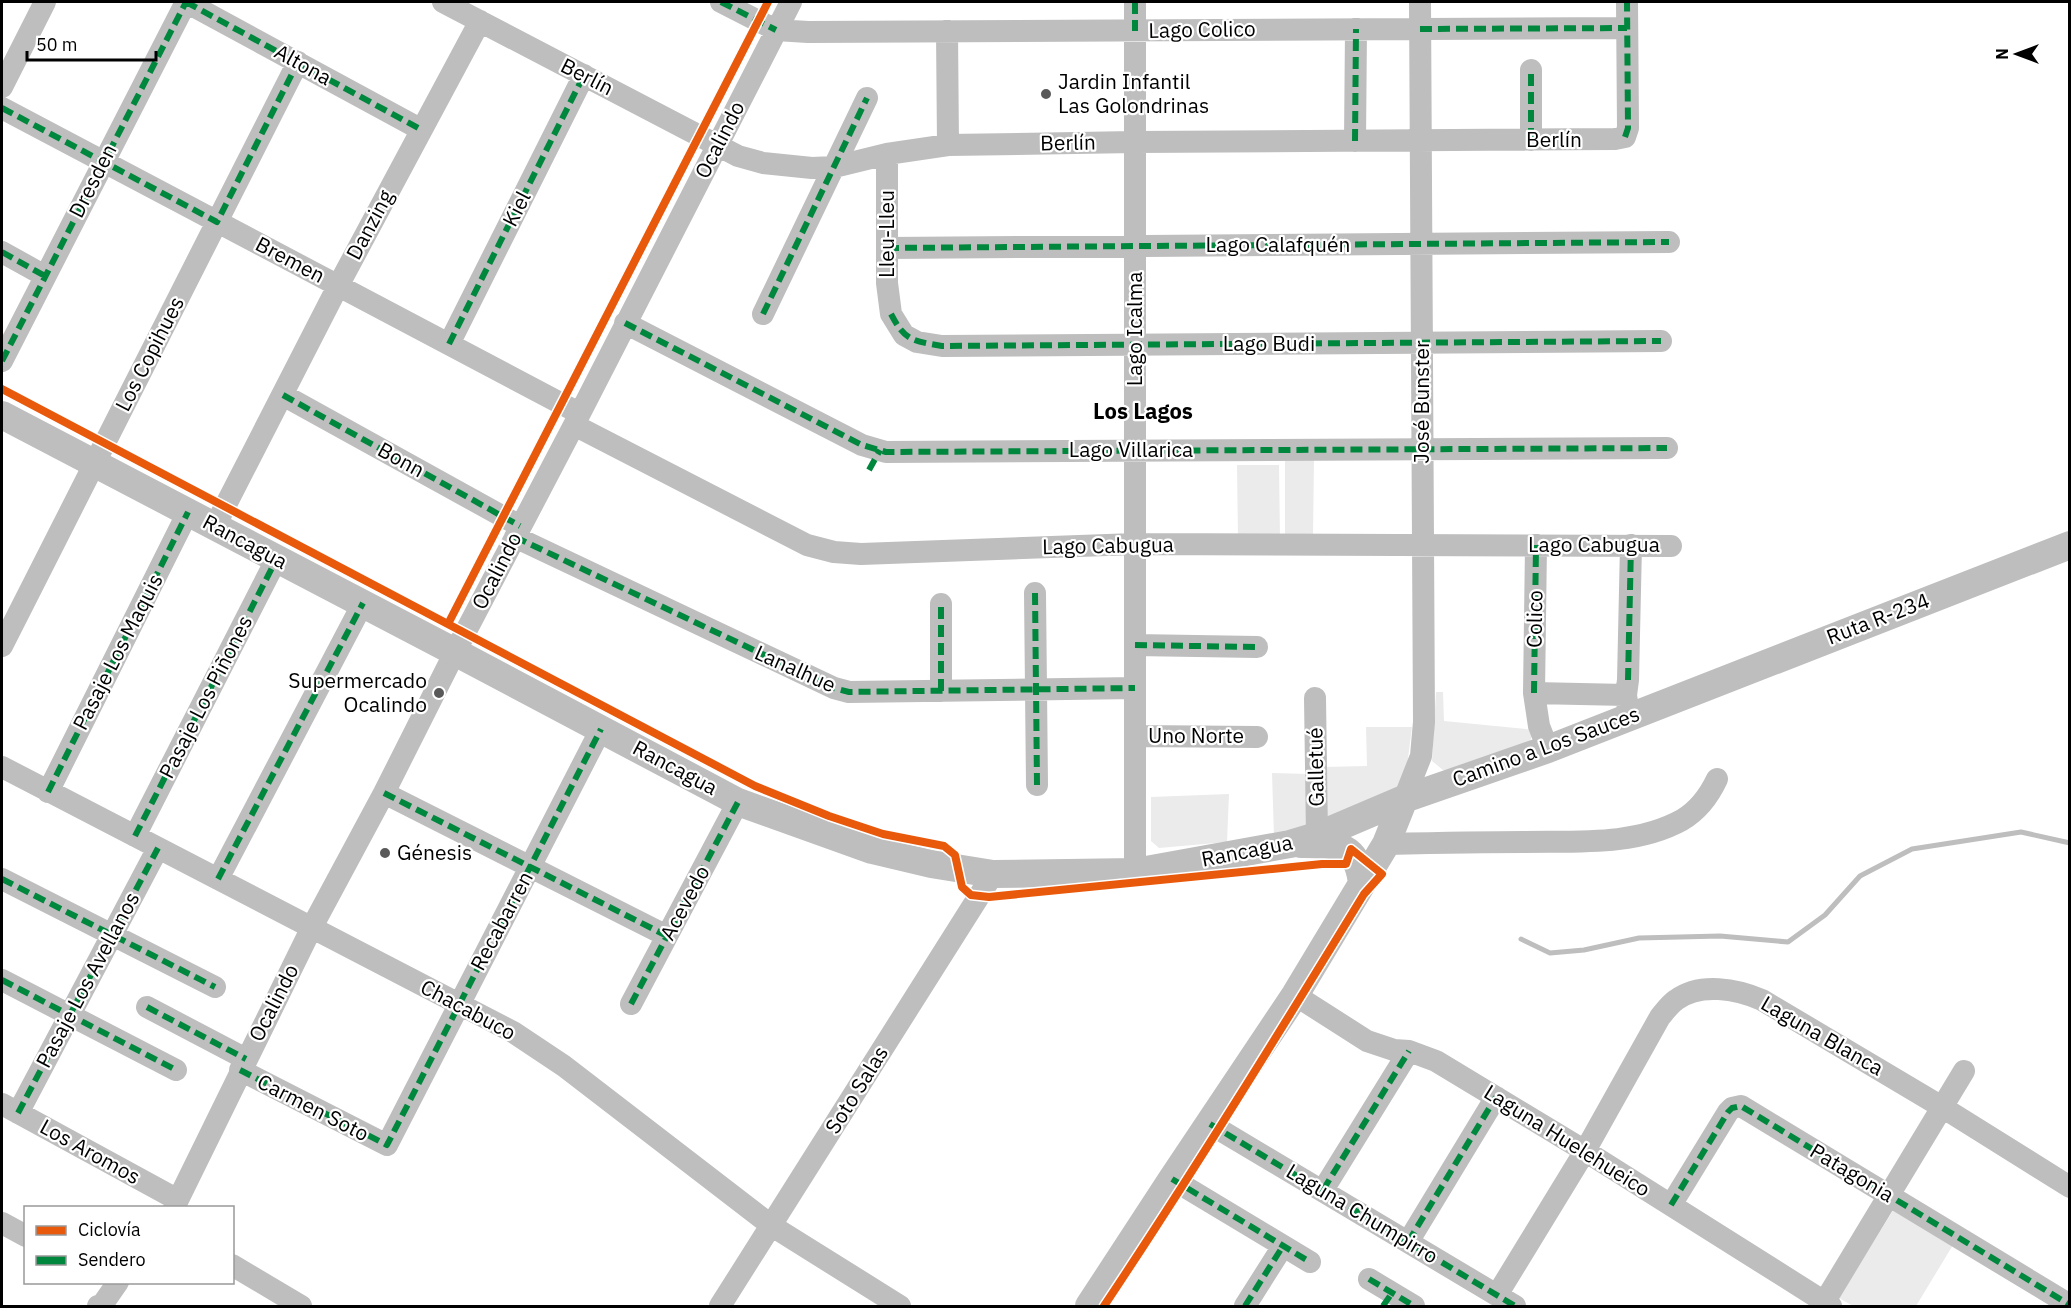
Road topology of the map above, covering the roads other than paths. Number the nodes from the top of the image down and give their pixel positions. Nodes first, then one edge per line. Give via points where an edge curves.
1 (45, 2) edge
2 (186, 2) edge
3 (443, 2) edge
4 (721, 2) edge
5 (791, 2) edge
6 (1135, 2) edge
7 (1420, 2) edge
8 (1627, 2) edge
9 (480, 21) junction
10 (1628, 28) junction
11 (1356, 29) junction
12 (776, 30) junction
13 (1420, 30) junction
14 (947, 31) junction
15 (1135, 31) junction
16 (298, 62) junction
17 (1531, 70) dead end
18 (584, 75) junction
19 (2, 87) edge
20 (867, 98) dead end
21 (2, 108) edge
22 (420, 129) junction
23 (1421, 140) junction
24 (1530, 140) junction
25 (1355, 141) junction
26 (1135, 142) junction
27 (717, 144) junction
28 (948, 145) junction
29 (887, 154) junction
30 (103, 161) junction
31 (834, 167) junction
32 (217, 222) junction
33 (1669, 242) dead end
34 (1421, 244) junction
35 (1135, 246) junction
36 (886, 248) junction
37 (2, 252) edge
38 (45, 276) junction
39 (338, 285) junction
40 (891, 314) joint
41 (764, 315) dead end
42 (625, 323) junction
43 (1660, 341) dead end
44 (1422, 343) junction
45 (449, 344) junction
46 (1135, 345) junction
47 (2, 361) edge
48 (283, 394) junction
49 (2, 415) edge
50 (577, 419) junction
51 (1667, 448) dead end
52 (1135, 450) junction
53 (1422, 450) junction
54 (94, 464) junction
55 (188, 512) junction
56 (215, 526) junction
57 (517, 531) junction
58 (1135, 544) junction
59 (1423, 545) junction
60 (1536, 545) junction
61 (1631, 545) junction
62 (2070, 545) edge
63 (1671, 546) dead end
64 (276, 558) junction
65 (1035, 593) dead end
66 (363, 603) junction
67 (941, 604) dead end
68 (1135, 645) junction
69 (2, 646) edge
70 (1257, 647) dead end
71 (455, 652) junction
72 (1135, 688) junction
73 (1037, 689) junction
74 (941, 691) junction
75 (1534, 693) junction
76 (1687, 693) joint
77 (1628, 697) junction
78 (1315, 698) dead end
79 (601, 729) junction
80 (1135, 736) junction
81 (1257, 737) dead end
82 (1548, 749) junction
83 (2, 767) edge
84 (1717, 779) dead end
85 (1037, 785) dead end
86 (48, 792) junction
87 (384, 793) junction
88 (1404, 799) junction
89 (738, 802) junction
90 (135, 836) junction
91 (1303, 840) junction
92 (1386, 844) junction
93 (158, 848) junction
94 (530, 868) junction
95 (1135, 872) junction
96 (993, 874) junction
97 (2, 879) edge
98 (218, 879) junction
99 (1362, 884) junction
100 (312, 927) junction
101 (111, 935) junction
102 (667, 936) junction
103 (2, 980) edge
104 (215, 987) dead end
105 (1295, 995) junction
106 (631, 1004) dead end
107 (458, 1005) junction
108 (147, 1007) dead end
109 (70, 1015) junction
110 (1409, 1051) junction
111 (243, 1064) junction
112 (176, 1070) dead end
113 (1964, 1071) dead end
114 (1496, 1097) junction
115 (1942, 1107) junction
116 (10, 1109) edge
117 (1210, 1124) junction
118 (387, 1146) joint
119 (1586, 1151) junction
120 (1172, 1179) junction
121 (2070, 1187) edge
122 (1323, 1190) junction
123 (1890, 1196) junction
124 (176, 1204) edge
125 (1671, 1206) junction
126 (2, 1223) edge
127 (771, 1226) junction
128 (24, 1235) edge
129 (1408, 1242) junction
130 (1283, 1246) junction
131 (1310, 1262) dead end
132 (234, 1266) edge
133 (1369, 1278) dead end
134 (117, 1284) edge
135 (1388, 1300) edge
136 (1506, 1301) edge
137 (1826, 1305) edge
138 (2070, 1305) edge
139 (98, 1306) edge
140 (301, 1306) edge
141 (720, 1306) edge
142 (900, 1306) edge
143 (1089, 1306) edge
144 (1245, 1306) edge
145 (1414, 1306) edge

1 - 19 street
2 - 16 street, Altona
2 - 30 street, Dresden
3 - 9 street, Berlín
4 - 12 street
5 - 12 street, Ocalindo
6 - 15 street, Lago Icalma
7 - 13 street, José Bunster
8 - 10 street
9 - 18 street, Berlín
9 - 22 street, Danzing
10 - 13 street, Lago Colico
10 - 24 street, Berlín via 1625,137
11 - 13 street, Lago Colico
11 - 15 street, Lago Colico
11 - 25 street
12 - 14 street, Lago Colico
12 - 27 street, Ocalindo
13 - 23 street, José Bunster
14 - 15 street, Lago Colico
14 - 28 street
15 - 26 street, Lago Icalma
16 - 22 street, Altona
16 - 32 street, Los Copihues
17 - 24 street
18 - 27 street, Berlín
18 - 45 street, Kiel
20 - 31 street
21 - 30 street, Bremen
22 - 39 street, Danzing
23 - 24 street, Berlín
23 - 25 street, Berlín
23 - 34 street, José Bunster
25 - 26 street, Berlín
26 - 28 street, Berlín
26 - 35 street, Lago Icalma
27 - 31 street, Berlín via 738,156 763,163
27 - 42 street, Ocalindo
28 - 29 street, Berlín
29 - 31 street, Berlín
29 - 36 street, Lleu-Lleu
30 - 32 street, Bremen
30 - 38 street, Dresden
31 - 41 street
32 - 39 street, Bremen
32 - 54 street, Los Copihues
33 - 34 street, Lago Calafquén
34 - 35 street, Lago Calafquén
34 - 44 street, José Bunster
35 - 36 street, Lago Calafquén
35 - 46 street, Lago Icalma
36 - 40 street, Lleu-Lleu
37 - 38 street
38 - 47 street, Dresden
39 - 45 street, Bremen
39 - 48 street, Danzing
40 - 46 street, Lago Budi via 904,335 917,342 942,346
42 - 50 street, Ocalindo
42 - 52 street, Lago Villarica via 862,445 880,450
43 - 44 street, Lago Budi
44 - 46 street, Lago Budi
44 - 53 street, José Bunster
45 - 50 street, Bremen
46 - 52 street, Lago Icalma
48 - 56 street, Danzing
48 - 57 street, Bonn
49 - 54 main road, Rancagua
50 - 57 street, Ocalindo
50 - 58 street, Lago Cabugua via 807,545 834,552
51 - 53 street, Lago Villarica
52 - 53 street, Lago Villarica
52 - 58 street, Lago Icalma
53 - 59 street, José Bunster
54 - 55 main road, Rancagua
54 - 69 street, Los Copihues
55 - 56 main road, Rancagua
55 - 86 street, Pasaje Los Maquis
56 - 64 main road, Rancagua
57 - 71 street, Ocalindo
57 - 74 street, Lanalhue via 834,688 849,692
58 - 59 street, Lago Cabugua
58 - 68 street, Lago Icalma
59 - 60 street, Lago Cabugua
59 - 88 street, José Bunster via 1424,739
60 - 61 street, Lago Cabugua
60 - 75 street, Colico
61 - 63 street, Lago Cabugua
61 - 77 street
62 - 76 main road, Ruta R-234
64 - 66 main road, Rancagua
64 - 90 street, Pasaje Los Piñones
65 - 73 street
66 - 71 main road, Rancagua
66 - 98 street
67 - 74 street
68 - 70 street
68 - 72 street, Lago Icalma
71 - 79 main road, Rancagua
71 - 87 street, Ocalindo
72 - 73 street, Lanalhue
72 - 80 street, Lago Icalma
73 - 74 street, Lanalhue
73 - 85 street
75 - 77 street
75 - 82 street, Colico via 1539,726
76 - 77 main road, Camino a Los Sauces
77 - 82 main road, Camino a Los Sauces
78 - 91 street, Galletué
79 - 89 main road, Rancagua
79 - 94 street, Recabarren
80 - 81 street, Uno Norte
80 - 95 street, Lago Icalma
82 - 88 main road, Camino a Los Sauces
83 - 86 street, Chacabuco
84 - 92 street via 1694,812 1670,825 1635,835 1598,840
86 - 90 street, Chacabuco
87 - 94 street
87 - 100 street, Ocalindo
88 - 91 main road, Rancagua
88 - 92 main road
89 - 96 main road, Rancagua via 872,850
89 - 102 street, Acevedo
90 - 93 street, Chacabuco
91 - 95 main road, Rancagua
91 - 99 main road via 1350,852 1360,867
92 - 99 main road
93 - 98 street, Chacabuco
93 - 101 street, Pasaje Los Avellanos
94 - 102 street
94 - 107 street, Recabarren
95 - 96 main road, Rancagua
96 - 127 street, Soto Salas
97 - 101 street
98 - 100 street, Chacabuco
99 - 105 main road
100 - 107 street, Chacabuco
100 - 111 street, Ocalindo
101 - 104 street
101 - 109 street, Pasaje Los Avellanos
102 - 106 street, Acevedo
103 - 109 street
105 - 110 street, Laguna Huelehueico via 1367,1041
105 - 117 main road
107 - 118 street, Recabarren
107 - 127 street, Chacabuco via 513,1032 564,1066
108 - 111 street, Carmen Soto
109 - 112 street
109 - 116 street, Pasaje Los Avellanos
110 - 114 street, Laguna Huelehueico via 1436,1061
110 - 122 street
111 - 118 street, Carmen Soto
111 - 124 street, Ocalindo
113 - 115 street
114 - 119 street, Laguna Huelehueico
114 - 129 street
115 - 119 street, Laguna Blanca via 1762,1000 1740,992 1695,991 1676,1000 1660,1017
115 - 121 street, Laguna Blanca
115 - 123 street
116 - 124 street, Los Aromos
117 - 120 main road
117 - 122 street, Laguna Chumpirro
119 - 125 street, Laguna Huelehueico
119 - 136 street, Laguna Blanca
120 - 130 street
120 - 143 main road
122 - 129 street, Laguna Chumpirro
123 - 125 street, Patagonia via 1746,1108 1736,1106 1728,1112
123 - 137 street
123 - 138 street, Patagonia
125 - 137 street, Laguna Huelehueico
126 - 128 street
127 - 141 street, Soto Salas
127 - 142 street, Chacabuco
129 - 136 street, Laguna Chumpirro
130 - 131 street
130 - 144 street
132 - 140 street
133 - 135 street
134 - 139 street
135 - 145 street

